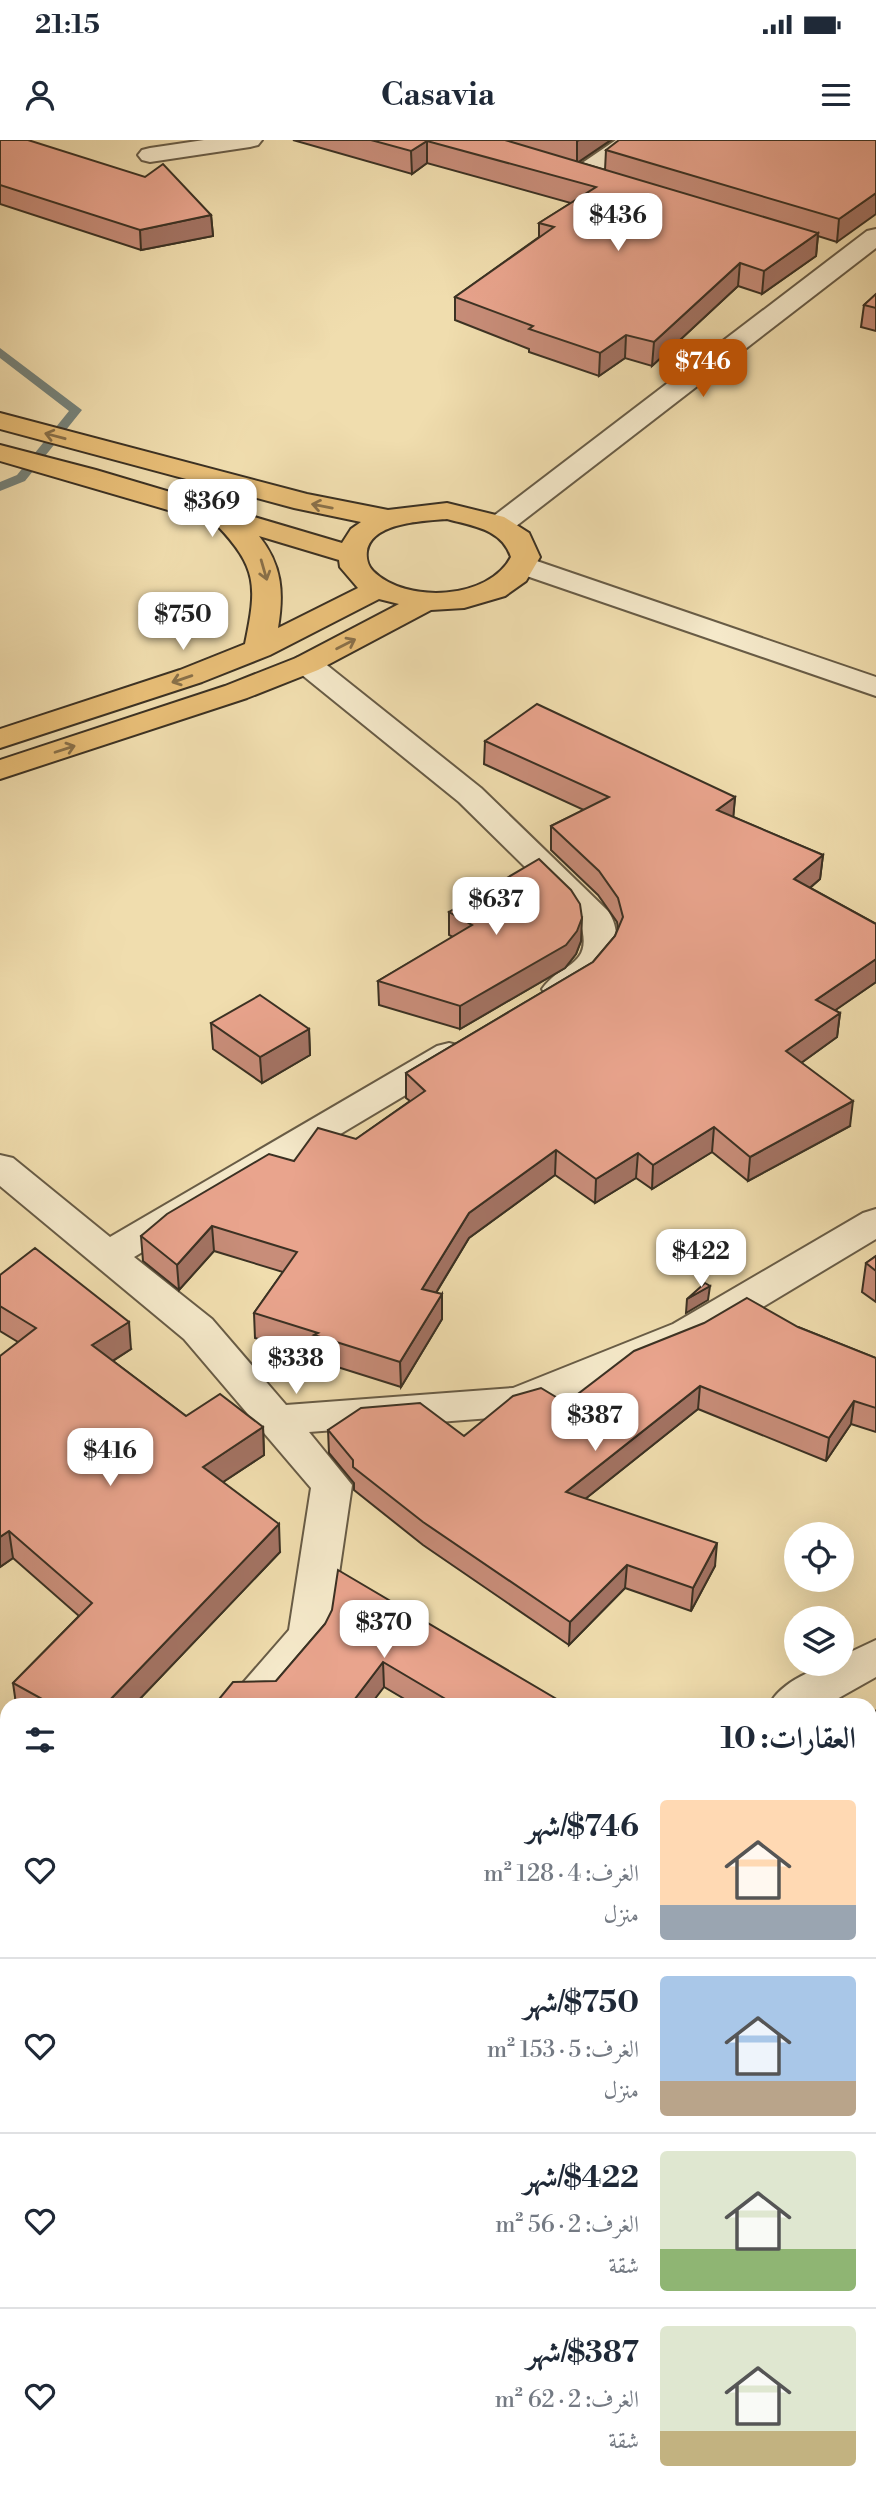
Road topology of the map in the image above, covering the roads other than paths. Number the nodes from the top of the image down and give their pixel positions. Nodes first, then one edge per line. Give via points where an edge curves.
1 (250, 140) edge
2 (631, 140) edge
3 (150, 155) dead end
4 (554, 167) edge
5 (580, 175) junction
6 (606, 182) edge
7 (876, 236) edge
8 (825, 248) dead end
9 (851, 256) junction
10 (876, 263) edge
11 (0, 421) edge
12 (0, 453) edge
13 (224, 517) junction
14 (389, 519) junction
15 (501, 524) junction
16 (351, 555) junction
17 (525, 566) junction
18 (377, 589) junction
19 (426, 601) junction
20 (259, 649) junction
21 (307, 664) junction
22 (876, 687) edge
23 (0, 739) edge
24 (0, 770) edge
25 (532, 1005) edge
26 (473, 1040) edge
27 (0, 1167) edge
28 (876, 1222) edge
29 (108, 1255) junction
30 (276, 1420) junction
31 (876, 1657) edge
32 (255, 1698) edge
33 (803, 1698) edge

1 - 3 street
2 - 5 street
4 - 5 street
5 - 6 street
7 - 9 street
8 - 9 street
9 - 10 street
9 - 15 street
14 -> 11 main road via 304,502
12 - 13 main road
13 - 16 main road
13 -> 20 main road via 249,540 265,568 269,601
14 - 15 main road via 447,511
14 - 16 main road via 362,535
15 - 17 main road via 517,536 526,551
16 - 18 main road via 362,579
17 - 19 main road via 516,578 489,593
17 - 22 street
18 - 19 main road
18 - 20 main road
21 -> 19 main road
20 -> 23 main road
24 -> 21 main road
21 - 25 street via 470,795 596,918 603,933 602,949 594,964
26 - 29 street
27 - 29 street
28 - 30 street via 687,1334 517,1402
29 - 30 street via 198,1329
30 - 32 street via 332,1485 309,1635
31 - 33 street

